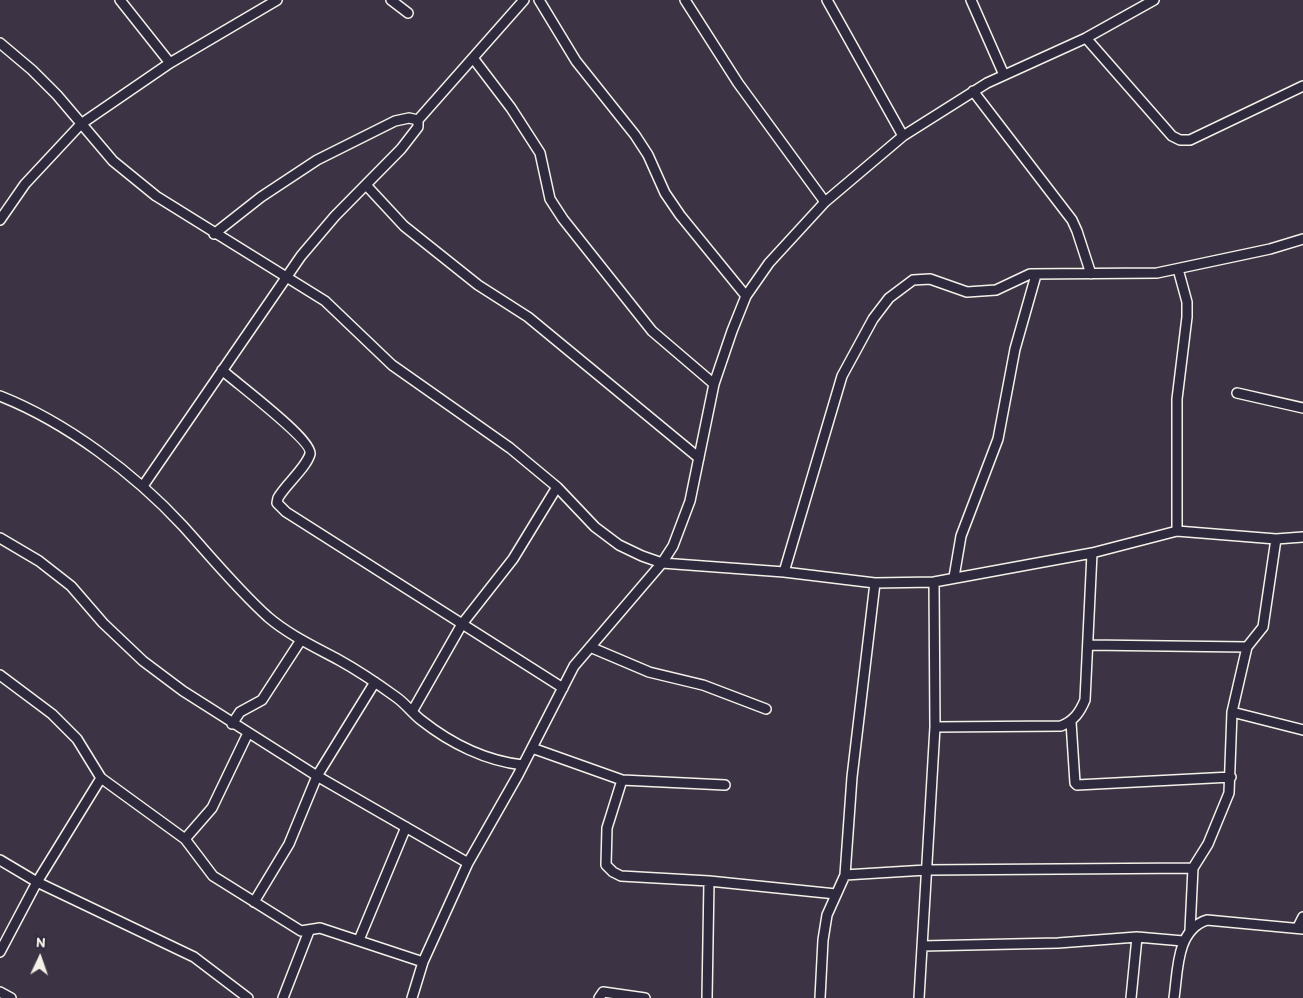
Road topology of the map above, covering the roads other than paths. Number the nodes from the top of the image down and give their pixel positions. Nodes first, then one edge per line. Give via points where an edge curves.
1 (120, 0) edge
2 (277, 0) edge
3 (391, 0) edge
4 (524, 0) edge
5 (539, 0) edge
6 (685, 0) edge
7 (827, 0) edge
8 (971, 0) edge
9 (1154, 0) edge
10 (408, 14) dead end
11 (1086, 38) junction
12 (0, 43) edge
13 (473, 58) junction
14 (170, 63) junction
15 (1004, 75) junction
16 (1303, 86) edge
17 (974, 91) junction
18 (418, 120) junction
19 (81, 124) junction
20 (904, 136) junction
21 (366, 185) junction
22 (825, 202) junction
23 (0, 220) edge
24 (214, 234) junction
25 (1303, 239) edge
26 (1178, 269) junction
27 (1091, 274) junction
28 (1036, 275) junction
29 (287, 276) junction
30 (746, 296) junction
31 (222, 370) junction
32 (714, 384) junction
33 (1237, 393) dead end
34 (0, 396) edge
35 (1303, 408) edge
36 (699, 458) junction
37 (143, 486) junction
38 (558, 487) junction
39 (1177, 531) junction
40 (1303, 537) edge
41 (0, 538) edge
42 (1276, 539) junction
43 (1092, 553) junction
44 (662, 563) junction
45 (784, 572) junction
46 (954, 577) junction
47 (934, 582) junction
48 (875, 583) junction
49 (462, 624) junction
50 (301, 640) junction
51 (1088, 645) junction
52 (590, 647) junction
53 (1247, 647) junction
54 (0, 675) edge
55 (375, 682) junction
56 (563, 688) junction
57 (766, 709) dead end
58 (413, 710) junction
59 (1232, 712) junction
60 (1071, 722) junction
61 (232, 724) junction
62 (935, 727) junction
63 (1303, 730) edge
64 (248, 733) junction
65 (532, 748) junction
66 (523, 765) junction
67 (317, 776) junction
68 (1231, 777) junction
69 (102, 778) junction
70 (622, 780) junction
71 (725, 785) dead end
72 (406, 827) junction
73 (185, 840) junction
74 (0, 860) edge
75 (468, 863) junction
76 (1193, 868) junction
77 (926, 870) junction
78 (845, 875) junction
79 (709, 881) junction
80 (37, 882) junction
81 (836, 894) junction
82 (254, 902) junction
83 (1303, 917) edge
84 (1300, 928) edge
85 (1190, 930) junction
86 (309, 931) junction
87 (1137, 938) junction
88 (359, 940) junction
89 (1183, 941) junction
90 (922, 946) junction
91 (0, 952) edge
92 (423, 962) junction
93 (0, 992) edge
94 (11, 998) edge
95 (248, 998) edge
96 (283, 998) edge
97 (412, 998) edge
98 (599, 998) edge
99 (645, 998) edge
100 (707, 998) edge
101 (820, 998) edge
102 (919, 998) edge
103 (1131, 998) edge
104 (1174, 998) edge

1 - 14 street
2 - 14 street
3 - 10 street
4 - 13 street
5 - 30 street via 576,61 635,135 680,215
6 - 22 street via 738,83
7 - 20 street
8 - 15 street
9 - 11 street
11 - 15 street
11 - 16 street via 1172,136 1180,140 1190,140
12 - 19 street via 32,70
13 - 18 street
13 - 32 street via 540,153 550,199 563,220 652,331
14 - 19 street
15 - 17 street
17 - 20 street
17 - 27 street via 1072,220
18 - 21 street via 418,127 401,149
18 - 24 street via 395,121 317,160 261,196
19 - 23 street via 25,184
19 - 24 street via 113,161 156,196
20 - 22 street
21 - 29 street via 335,216
21 - 36 street via 404,226 478,285 528,318
22 - 30 street via 756,278
24 - 29 street
25 - 26 street
26 - 27 street via 1157,273
26 - 39 street via 1187,317 1177,399
27 - 28 street
28 - 45 street via 1020,277 996,290 967,292 922,278 913,280 889,298 858,343 842,376
28 - 46 street via 1015,349 998,439 961,536
29 - 31 street
29 - 38 street via 325,301 392,364 510,448
30 - 32 street
31 - 37 street
31 - 49 street via 291,428 309,448 306,461 278,498 286,512
32 - 36 street
33 - 35 street
34 - 37 street via 70,430
36 - 44 street via 690,501
37 - 50 street via 232,582 270,618
38 - 44 street via 595,527 619,545
38 - 49 street via 513,559
39 - 42 street
39 - 43 street
40 - 42 street
41 - 61 street via 39,561 71,586 103,623 143,661
42 - 53 street via 1263,626
43 - 46 street
43 - 51 street
44 - 45 street
44 - 52 street
45 - 48 street
46 - 47 street
47 - 48 street
47 - 62 street
48 - 78 street via 852,777
49 - 56 street
49 - 58 street
50 - 55 street
50 - 61 street via 262,700 240,712
51 - 53 street
51 - 60 street via 1086,700
52 - 56 street via 574,666
52 - 57 street via 649,672 703,684
53 - 59 street
54 - 69 street via 52,714 77,739
55 - 58 street
55 - 67 street
56 - 65 street
58 - 66 street via 422,720 467,749 487,758
59 - 63 street
59 - 68 street
60 - 62 street via 1061,726
60 - 68 street via 1077,785
61 - 64 street
62 - 77 street
64 - 67 street
64 - 73 street via 209,812
65 - 66 street
65 - 70 street
66 - 75 street
67 - 72 street
67 - 82 street via 289,844
68 - 76 street via 1221,814
69 - 73 street
69 - 80 street
70 - 71 street
70 - 79 street via 607,828 606,864 621,876
72 - 75 street
72 - 88 street
73 - 82 street via 213,876
74 - 80 street
75 - 92 street
76 - 77 street
76 - 85 street
77 - 78 street
77 - 90 street
78 - 81 street
79 - 81 street
79 - 100 street
80 - 91 street
80 - 95 street via 194,957
81 - 101 street via 827,915 823,940
82 - 86 street via 301,931
83 - 84 street
84 - 85 street via 1206,920
85 - 89 street
86 - 88 street via 320,928
86 - 96 street
87 - 89 street
87 - 90 street
87 - 103 street
88 - 92 street
89 - 104 street
90 - 102 street
92 - 97 street
93 - 94 street
98 - 99 street via 602,992

